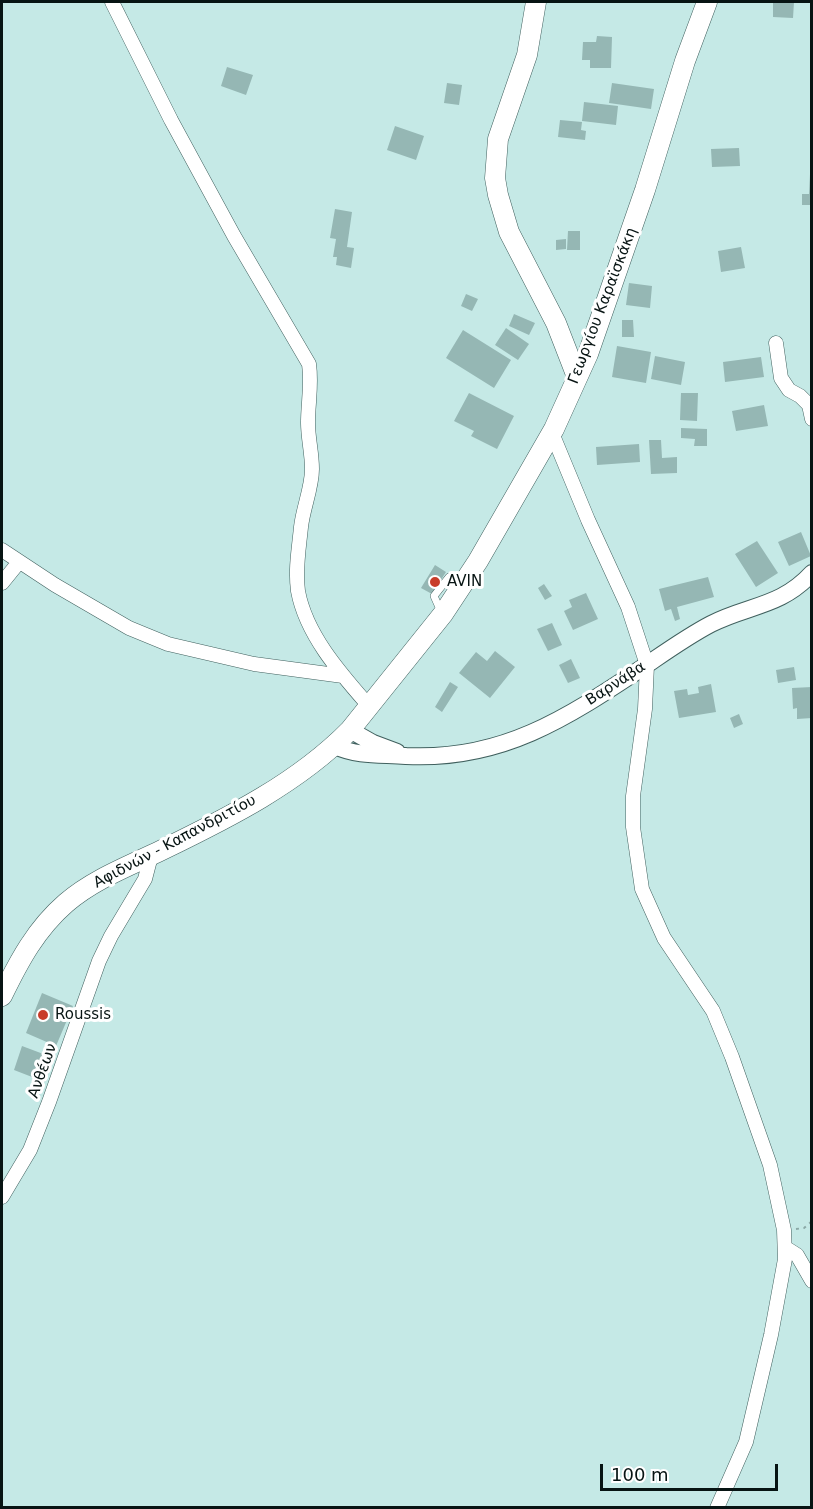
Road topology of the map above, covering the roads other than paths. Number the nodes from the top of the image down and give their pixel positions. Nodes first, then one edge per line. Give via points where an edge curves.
1 (112, 2) edge
2 (536, 2) edge
3 (707, 2) edge
4 (776, 343) dead end
5 (577, 377) junction
6 (812, 419) edge
7 (552, 433) junction
8 (2, 550) edge
9 (19, 562) junction
10 (812, 573) edge
11 (458, 576) dead end
12 (2, 583) edge
13 (438, 605) dead end
14 (647, 665) junction
15 (343, 676) junction
16 (369, 706) junction
17 (350, 730) junction
18 (335, 746) junction
19 (406, 756) junction
20 (151, 856) junction
21 (2, 996) edge
22 (2, 1197) edge
23 (786, 1248) junction
24 (812, 1281) edge
25 (717, 1508) edge

1 - 15 street via 228,226 309,364 312,469 303,512 297,584 307,619
2 - 5 main road via 527,55 498,139 495,178 509,232 556,323
3 - 5 main road, Γεωργίου Καραϊσκάκη via 611,290
4 - 6 street via 781,378 789,390 809,405
5 - 7 main road, Γεωργίου Καραϊσκάκη
7 - 14 street via 628,607
7 - 16 main road, Γεωργίου Καραϊσκάκη via 443,614
8 - 9 street
9 - 12 street
9 - 15 street via 129,628 168,644 254,664
10 - 14 street, Βαρνάβα via 786,596 713,623
11 - 13 lane via 448,577 434,596
14 - 19 street, Βαρνάβα via 572,713 509,742 474,752
14 - 23 street via 633,796 642,889 664,938 713,1011 732,1057 770,1165
15 - 16 street
16 - 17 main road, Αφιδνών - Καπανδριτίου
17 - 18 main road, Αφιδνών - Καπανδριτίου
17 - 19 street, Βαρνάβα
18 - 19 street, Βαρνάβα via 356,754
18 - 20 main road, Αφιδνών - Καπανδριτίου via 254,803
20 - 21 main road, Αφιδνών - Καπανδριτίου via 103,878 62,907 28,946
20 - 22 street, Ανθέων via 145,879 99,961 30,1150
23 - 24 street via 796,1255
23 - 25 street via 746,1442

